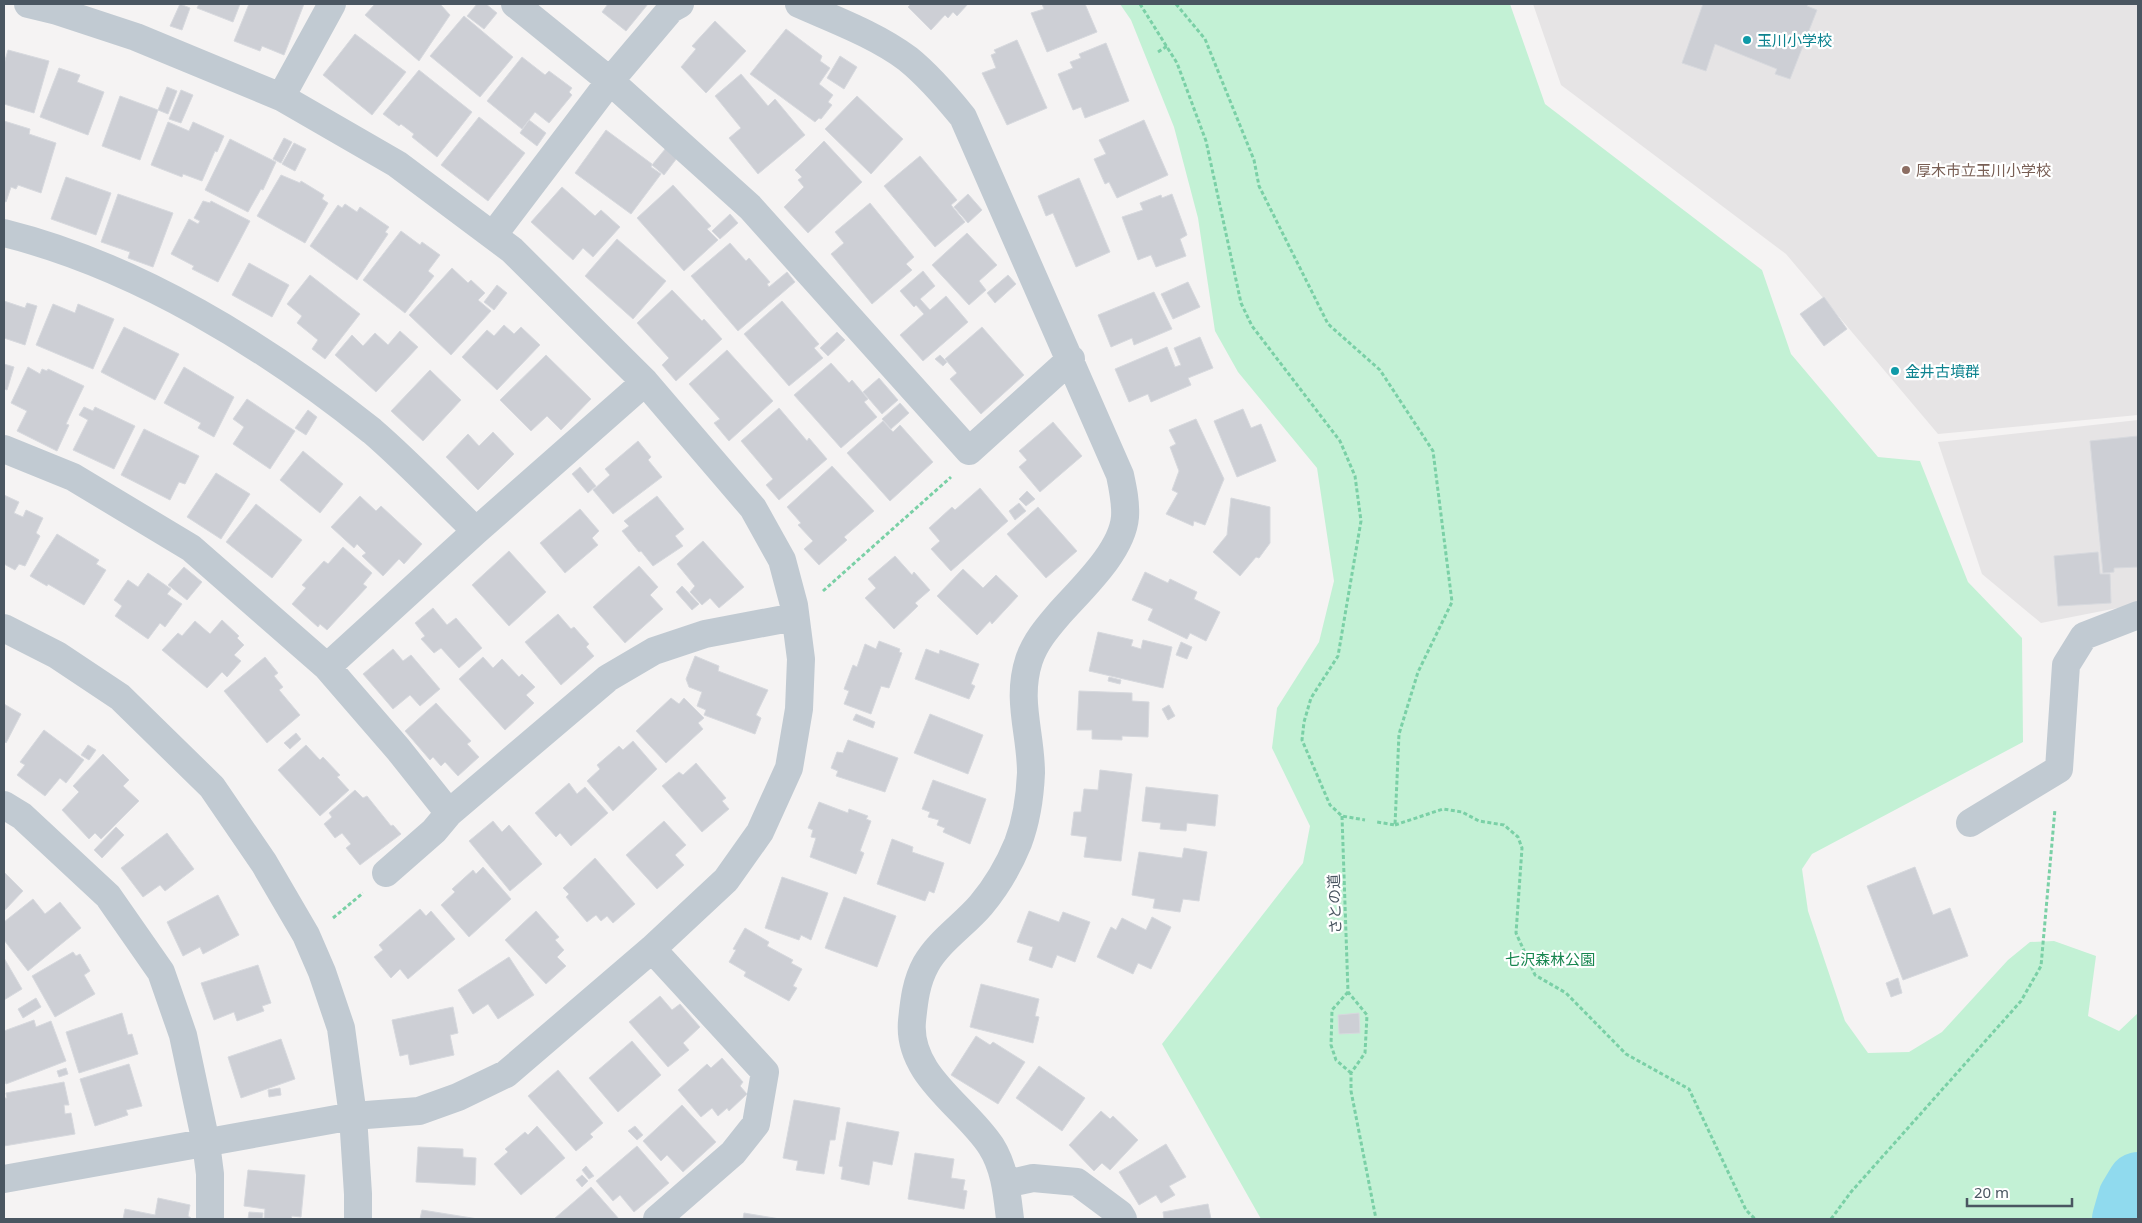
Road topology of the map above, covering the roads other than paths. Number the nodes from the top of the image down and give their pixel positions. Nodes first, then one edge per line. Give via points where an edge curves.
1 (28, 4) edge
2 (332, 4) edge
3 (515, 4) edge
4 (680, 4) edge
5 (799, 4) edge
6 (610, 81) junction
7 (281, 97) junction
8 (4, 233) edge
9 (494, 234) junction
10 (1071, 359) junction
11 (645, 382) junction
12 (4, 449) edge
13 (476, 531) junction
14 (794, 611) junction
15 (2138, 616) edge
16 (4, 628) edge
17 (328, 667) junction
18 (4, 805) edge
19 (449, 813) junction
20 (1970, 823) dead end
21 (386, 873) road end
22 (652, 949) junction
23 (353, 1116) junction
24 (206, 1143) junction
25 (4, 1179) edge
26 (1006, 1184) junction
27 (210, 1219) edge
28 (358, 1219) edge
29 (657, 1219) edge
30 (1010, 1219) edge
31 (1123, 1219) edge

1 - 7 street via 57,10 136,37
2 - 7 street
3 - 6 street
4 - 6 street via 671,9
5 - 10 street via 873,38 907,58 938,86 963,117
6 - 9 street
6 - 10 street via 750,207 969,451
7 - 9 street via 397,164
8 - 13 street via 106,268 190,307 273,356 373,432
9 - 11 street
10 - 26 street via 1120,475 1125,520 1104,563 1043,633 1030,659 1022,691 1031,773 1018,842 1003,874 981,905 926,963 915,989 912,1024 915,1050 927,1074 991,1147
11 - 13 street
11 - 14 street via 753,508 782,560
12 - 17 street via 73,478 191,548
13 - 17 street
14 - 19 street via 654,651 608,678
14 - 22 street via 801,659 799,709 789,768 760,832 726,880
15 - 20 street via 2084,636 2066,665 2059,769
16 - 23 street via 57,655 120,697 212,787 264,863 306,935 322,972 341,1028
17 - 19 street
18 - 24 street via 22,816 108,896 161,972 183,1035
19 - 21 street via 434,831
22 - 23 street via 506,1074 419,1111
22 - 29 street via 765,1072 756,1124 733,1153
23 - 24 street
23 - 28 street
24 - 25 street
24 - 27 street
26 - 30 street
26 - 31 street via 1033,1178 1076,1182

